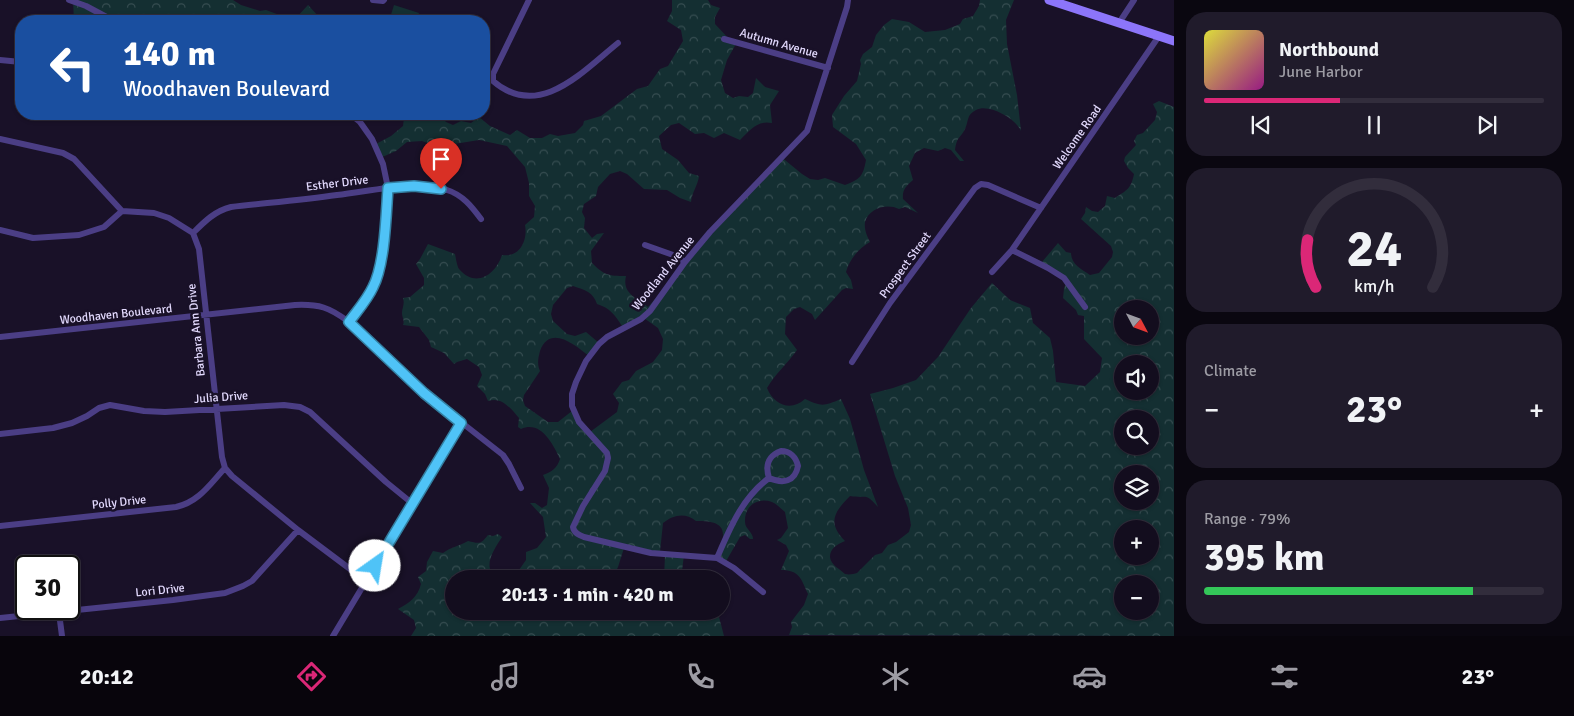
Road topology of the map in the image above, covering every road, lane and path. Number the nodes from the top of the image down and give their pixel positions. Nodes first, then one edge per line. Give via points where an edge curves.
1 (69, 0) edge
2 (373, 0) edge
3 (529, 0) edge
4 (848, 0) edge
5 (1049, 0) edge
6 (1134, 0) edge
7 (384, 1) edge
8 (103, 15) edge
9 (1119, 23) junction
10 (1159, 36) junction
11 (724, 39) dead end
12 (1174, 41) edge
13 (618, 43) dead end
14 (0, 60) edge
15 (15, 61) edge
16 (828, 68) junction
17 (358, 120) edge
18 (0, 138) edge
19 (388, 188) junction
20 (1041, 208) junction
21 (122, 211) junction
22 (482, 219) dead end
23 (0, 230) edge
24 (193, 233) junction
25 (645, 246) dead end
26 (1012, 250) junction
27 (685, 262) junction
28 (992, 272) dead end
29 (1085, 307) dead end
30 (206, 315) junction
31 (349, 322) junction
32 (0, 337) edge
33 (852, 362) dead end
34 (216, 408) junction
35 (461, 423) junction
36 (0, 434) edge
37 (225, 468) junction
38 (769, 478) junction
39 (521, 488) dead end
40 (413, 504) junction
41 (0, 526) edge
42 (298, 530) junction
43 (717, 558) junction
44 (366, 581) junction
45 (763, 592) dead end
46 (80, 611) edge
47 (15, 617) edge
48 (0, 618) edge
49 (60, 620) edge
50 (62, 636) edge
51 (333, 636) edge

1 - 8 street
2 - 7 street
3 - 13 street via 493,74 493,81 512,93 528,96 546,94 566,85
4 - 16 street, Woodland Avenue
5 - 9 main road
6 - 9 street
9 - 10 main road
10 - 12 main road
10 - 20 street, Welcome Road
11 - 16 street, Autumn Avenue
14 - 15 street
16 - 27 street, Woodland Avenue via 807,131
17 - 19 street via 372,139 383,164
18 - 21 street via 69,156
19 - 22 street, Esther Drive via 449,190 460,196
19 - 24 street, Esther Drive via 220,209
19 - 31 street via 379,274 366,300
20 - 26 street, Welcome Road
20 - 33 street, Prospect Street via 988,185 981,184 975,188 890,303
21 - 23 street via 104,228 80,235 33,238
21 - 24 street via 154,213
24 - 30 street, Barbara Ann Drive via 199,249
25 - 27 street
26 - 28 street, Welcome Road
26 - 29 street via 1064,278
27 - 43 street, Woodland Avenue via 650,311 599,344 576,382 572,400 576,416 608,458 605,471 583,506 573,531 584,537 651,554
30 - 31 street, Woodhaven Boulevard via 313,305 323,306
30 - 32 street, Woodhaven Boulevard
30 - 34 street, Barbara Ann Drive
31 - 35 street, Woodhaven Boulevard
34 - 36 street, Julia Drive via 158,412 110,404 72,423
34 - 37 street, Barbara Ann Drive
34 - 40 street, Julia Drive via 300,407 310,412
35 - 39 street, Woodhaven Boulevard via 503,455
35 - 40 street
37 - 41 street, Polly Drive via 194,501 181,506
37 - 42 street
38 - 38 street via 784,482 790,480 798,466 793,455 781,451 771,456 767,468
38 - 43 street via 737,515
40 - 44 street
42 - 44 street
42 - 46 street, Lori Drive via 252,581 234,590
43 - 45 street, Woodland Avenue
44 - 51 street
47 - 48 street, Lori Drive
49 - 50 street

